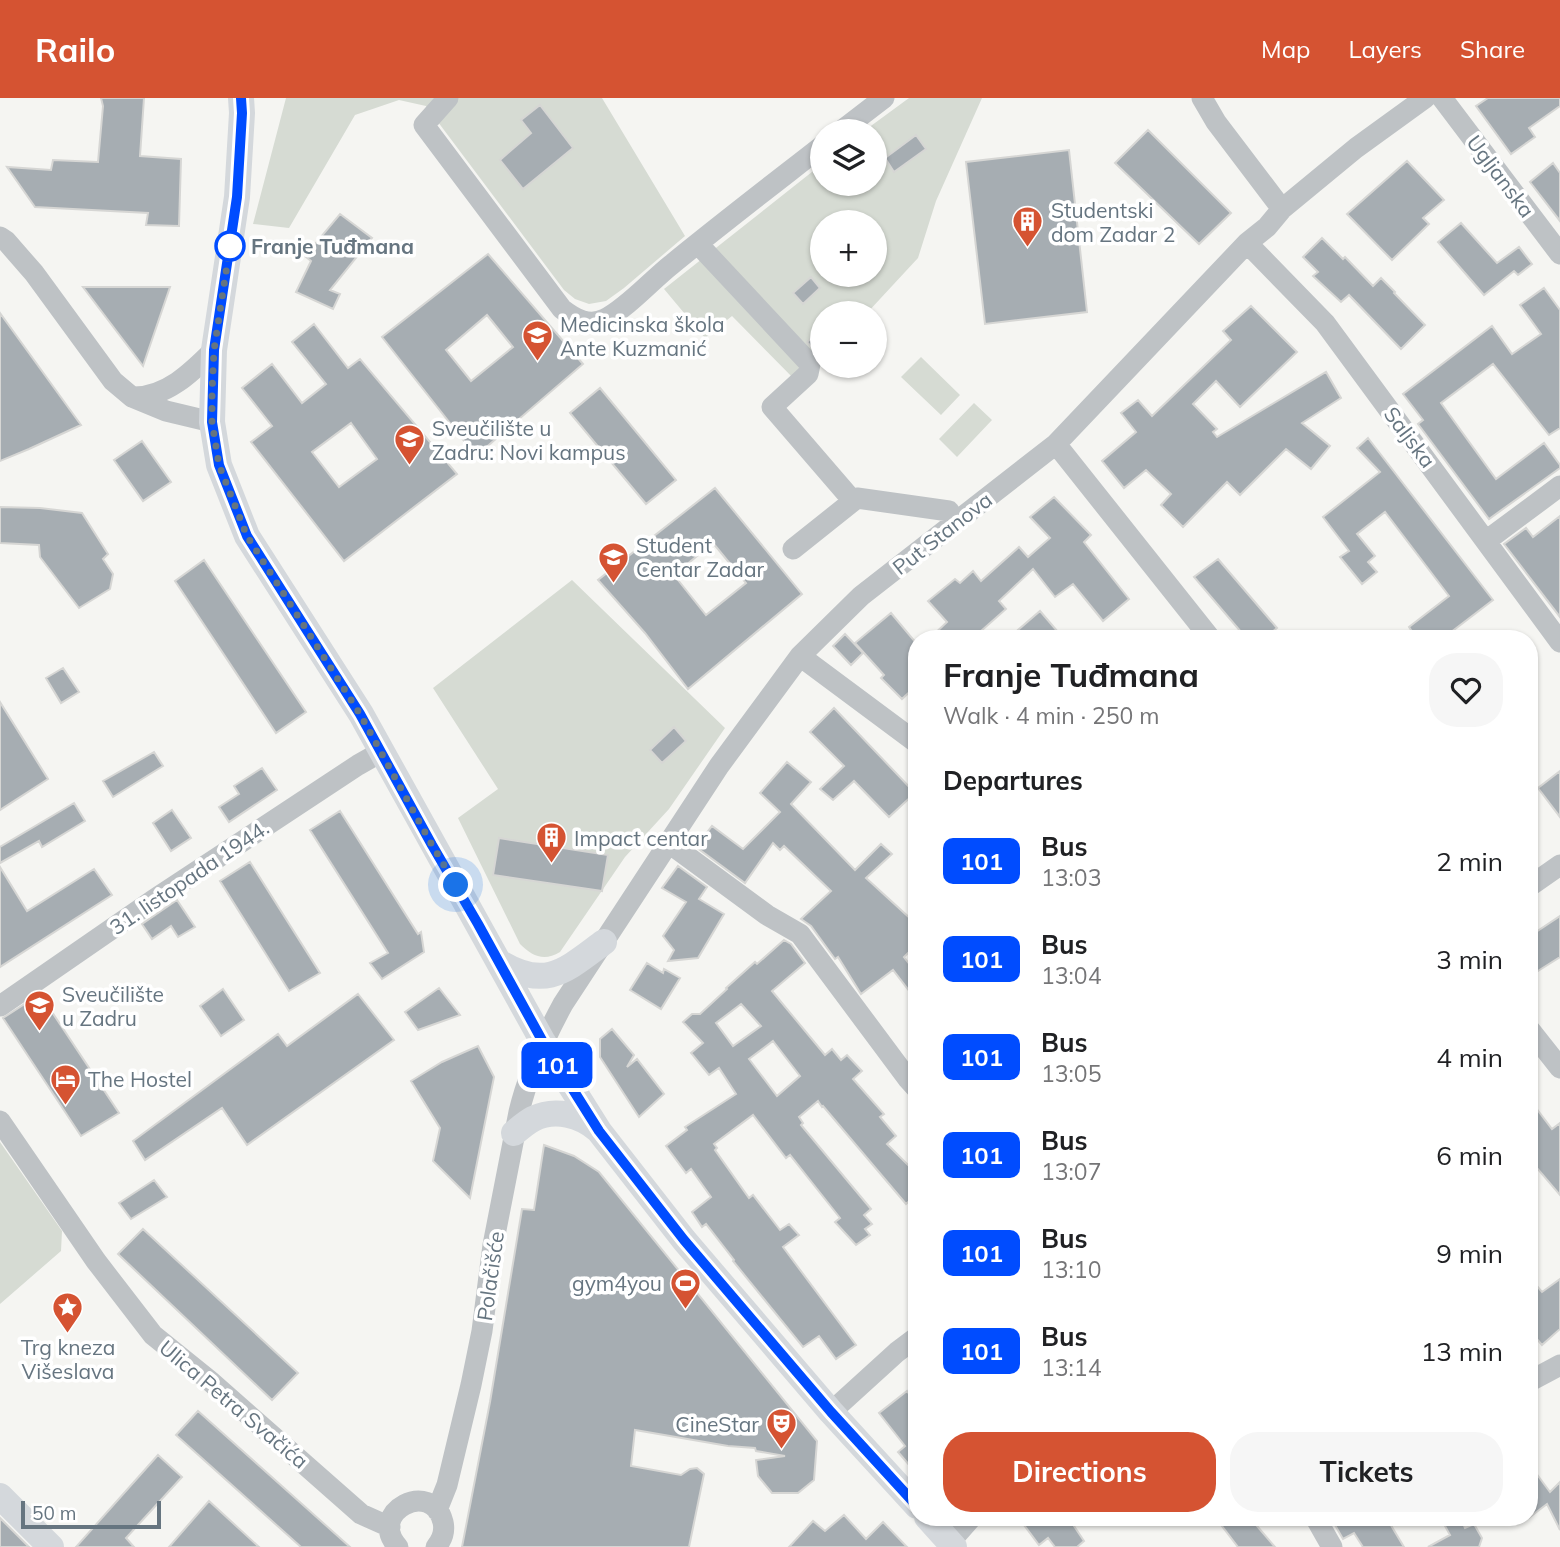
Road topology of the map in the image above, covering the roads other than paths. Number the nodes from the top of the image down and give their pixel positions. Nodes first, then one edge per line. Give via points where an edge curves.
1 (241, 98) edge
2 (448, 98) edge
3 (884, 98) edge
4 (1202, 98) edge
5 (1425, 98) edge
6 (1443, 98) edge
7 (857, 119) edge
8 (810, 155) edge
9 (1282, 209) junction
10 (0, 237) edge
11 (1247, 243) junction
12 (698, 244) junction
13 (1560, 254) edge
14 (214, 350) junction
15 (132, 397) junction
16 (212, 422) junction
17 (1056, 444) junction
18 (1560, 486) edge
19 (853, 501) junction
20 (949, 511) dead end
21 (1486, 541) junction
22 (793, 549) dead end
23 (1204, 630) edge
24 (1560, 642) edge
25 (800, 656) junction
26 (908, 736) edge
27 (382, 752) junction
28 (669, 843) junction
29 (1560, 864) edge
30 (1538, 880) edge
31 (604, 942) junction
32 (499, 962) junction
33 (0, 1006) edge
34 (1538, 1040) edge
35 (543, 1042) junction
36 (1560, 1068) edge
37 (908, 1079) edge
38 (0, 1121) edge
39 (599, 1131) junction
40 (514, 1133) junction
41 (908, 1344) edge
42 (1560, 1365) edge
43 (1538, 1376) edge
44 (831, 1412) junction
45 (0, 1496) edge
46 (908, 1496) edge
47 (437, 1510) junction
48 (935, 1526) edge
49 (966, 1526) edge
50 (1320, 1526) edge
51 (394, 1537) edge
52 (952, 1545) edge
53 (51, 1547) edge
54 (436, 1547) edge
55 (1332, 1547) edge

1 - 14 main road via 237,197
2 - 12 street via 424,125 562,309 573,317 587,323 604,320
3 - 7 street
4 - 9 street
5 - 9 street, Put Stanova
6 - 13 street, Ugljanska
8 - 12 street
9 - 11 street, Put Stanova
10 - 15 street via 34,272 113,381
11 - 17 street, Put Stanova
11 - 21 street, Saljska via 1325,323
12 - 19 street via 810,364 808,374 772,407
14 - 15 street via 188,376 160,392
14 - 16 main road
15 - 16 street
16 - 27 main road via 219,465 247,536
17 - 23 street
17 - 25 street, Put Stanova via 861,596
18 - 21 street
19 - 20 street
19 - 22 street
21 - 24 street, Saljska
25 - 26 street
25 - 28 street, Put Stanova
27 - 32 main road
27 - 33 street, 31. listopada 1944.
28 - 31 street, Put Stanova
28 - 37 street via 800,934
29 - 30 street
31 - 32 main road via 555,974 528,976
31 - 35 street, Put Stanova
32 - 35 main road
34 - 36 street
35 - 39 main road
35 - 40 street, Polačišće
38 - 51 street, Ulica Petra Svačića via 153,1335 361,1514
39 - 40 main road via 586,1120 554,1113 533,1119
39 - 44 main road via 666,1219
40 - 47 street, Polačišće via 471,1385
41 - 44 street
42 - 43 street
44 - 46 main road
45 - 53 main road
47 - 51 street via 421,1501 403,1504 391,1518
47 - 54 street, Polačišće via 444,1526
48 - 52 main road
49 - 52 street
50 - 55 street

